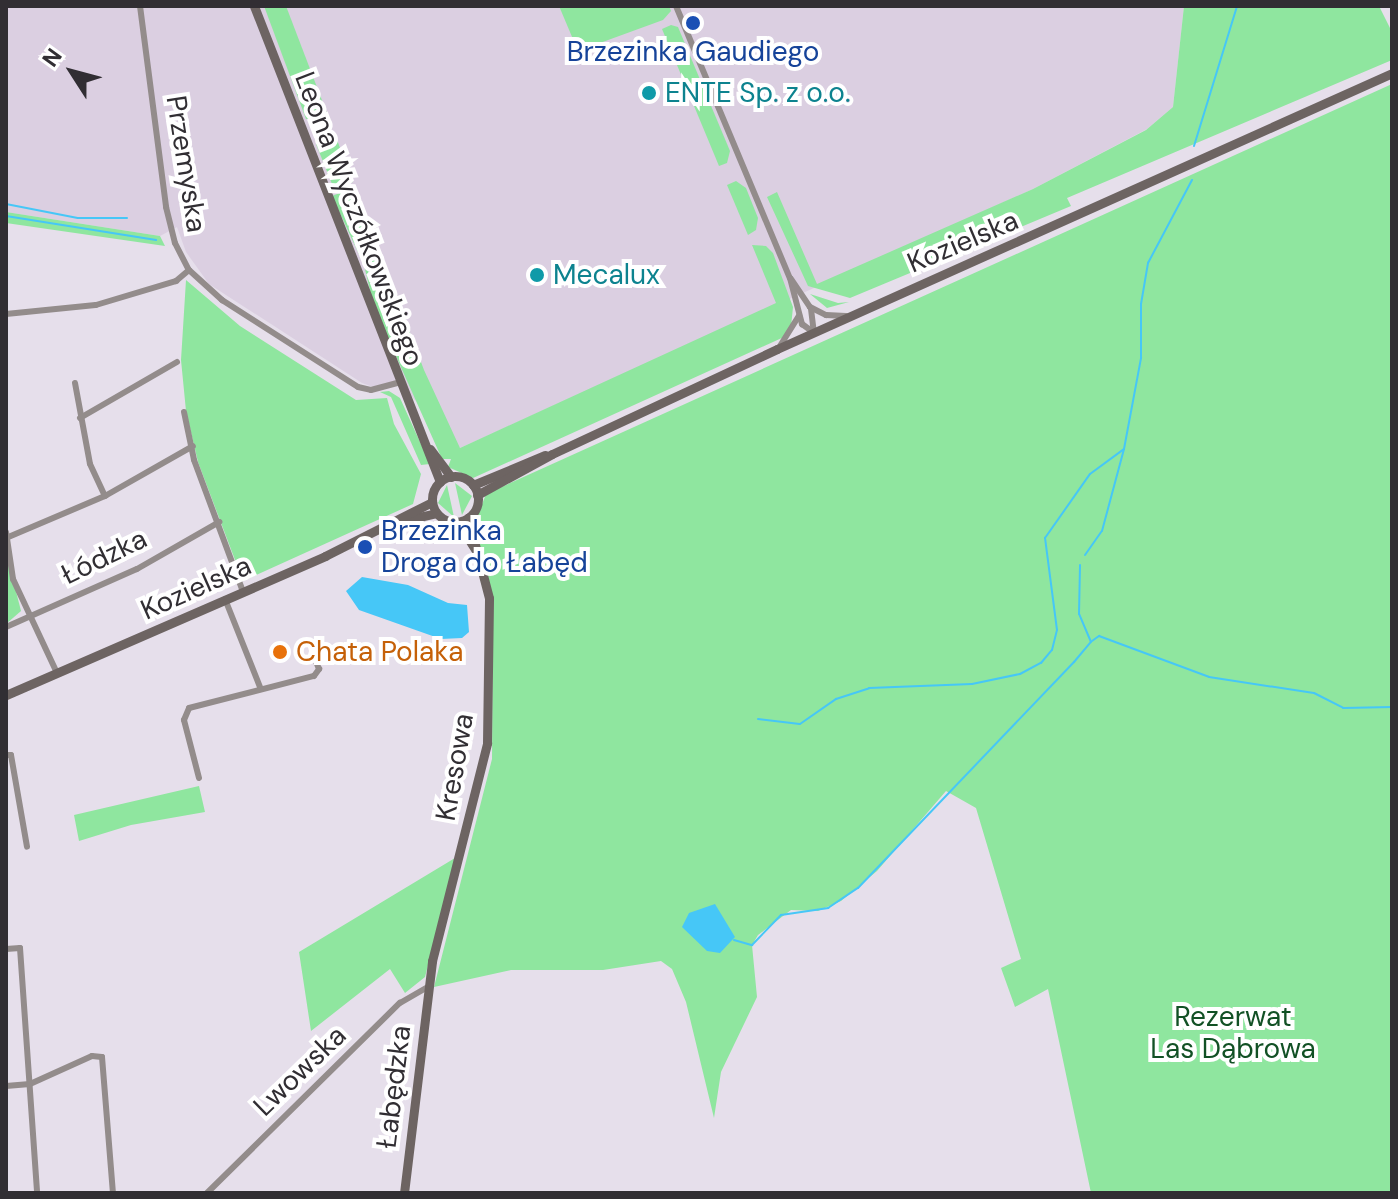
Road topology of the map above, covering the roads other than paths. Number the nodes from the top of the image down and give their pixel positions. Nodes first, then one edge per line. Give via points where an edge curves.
1 (140, 6) edge
2 (254, 6) edge
3 (676, 6) edge
4 (1392, 73) edge
5 (189, 270) junction
6 (790, 278) junction
7 (810, 307) junction
8 (6, 314) edge
9 (799, 316) junction
10 (850, 316) junction
11 (814, 333) junction
12 (777, 349) junction
13 (177, 362) dead end
14 (75, 383) dead end
15 (398, 383) junction
16 (184, 412) dead end
17 (80, 418) junction
18 (193, 446) junction
19 (428, 447) junction
20 (451, 477) junction
21 (440, 482) junction
22 (475, 490) junction
23 (105, 496) junction
24 (432, 502) junction
25 (436, 513) junction
26 (468, 518) junction
27 (403, 520) junction
28 (219, 522) junction
29 (458, 522) junction
30 (6, 536) edge
31 (477, 551) junction
32 (243, 592) junction
33 (225, 599) junction
34 (30, 616) junction
35 (6, 627) edge
36 (315, 659) dead end
37 (57, 673) junction
38 (260, 687) junction
39 (6, 695) edge
40 (8, 755) edge
41 (199, 778) dead end
42 (27, 847) dead end
43 (6, 949) edge
44 (428, 987) junction
45 (30, 1084) junction
46 (6, 1086) edge
47 (37, 1193) edge
48 (113, 1193) edge
49 (207, 1193) edge
50 (404, 1193) edge

1 - 5 street, Przemyska via 170,230
2 - 15 street, Leona Wyczółkowskiego
3 - 6 street
4 - 10 street, Kozielska
5 - 8 street via 176,281 96,305
5 - 15 street, Przemyska via 222,300 358,387 371,390
6 - 7 street
6 - 9 street
7 - 10 street via 826,315
7 - 11 street
9 - 11 street
9 - 12 street
10 - 11 street, Kozielska
11 - 12 street, Kozielska
12 - 22 street, Kozielska
13 - 17 street
14 - 17 street
15 - 19 street, Leona Wyczółkowskiego
16 - 18 street
17 - 23 street via 90,464
18 - 23 street
18 - 28 street
19 - 20 street, Leona Wyczółkowskiego
19 - 21 street, Leona Wyczółkowskiego
20 - 21 street
20 - 22 street
21 - 24 street
22 - 26 street
23 - 30 street
24 - 25 street
24 - 27 street, Kozielska
25 - 27 street, Kozielska
25 - 29 street
26 - 29 street
26 - 31 street, Kresowa
27 - 32 street, Kozielska
28 - 32 street
28 - 34 street, Łódzka via 137,569
29 - 31 street, Kresowa
30 - 34 street via 13,579
31 - 44 street, Kresowa via 489,598 487,743
32 - 33 street, Kozielska
33 - 37 street, Kozielska
33 - 38 street
34 - 35 street, Łódzka
34 - 37 street
36 - 38 street via 319,669 314,676
37 - 39 street, Kozielska
38 - 41 street via 189,708 184,720
40 - 42 street
43 - 45 street via 20,948
44 - 49 street, Lwowska via 400,1003
44 - 50 street, Łabędzka
45 - 46 street
45 - 47 street
45 - 48 street via 92,1056 102,1057

